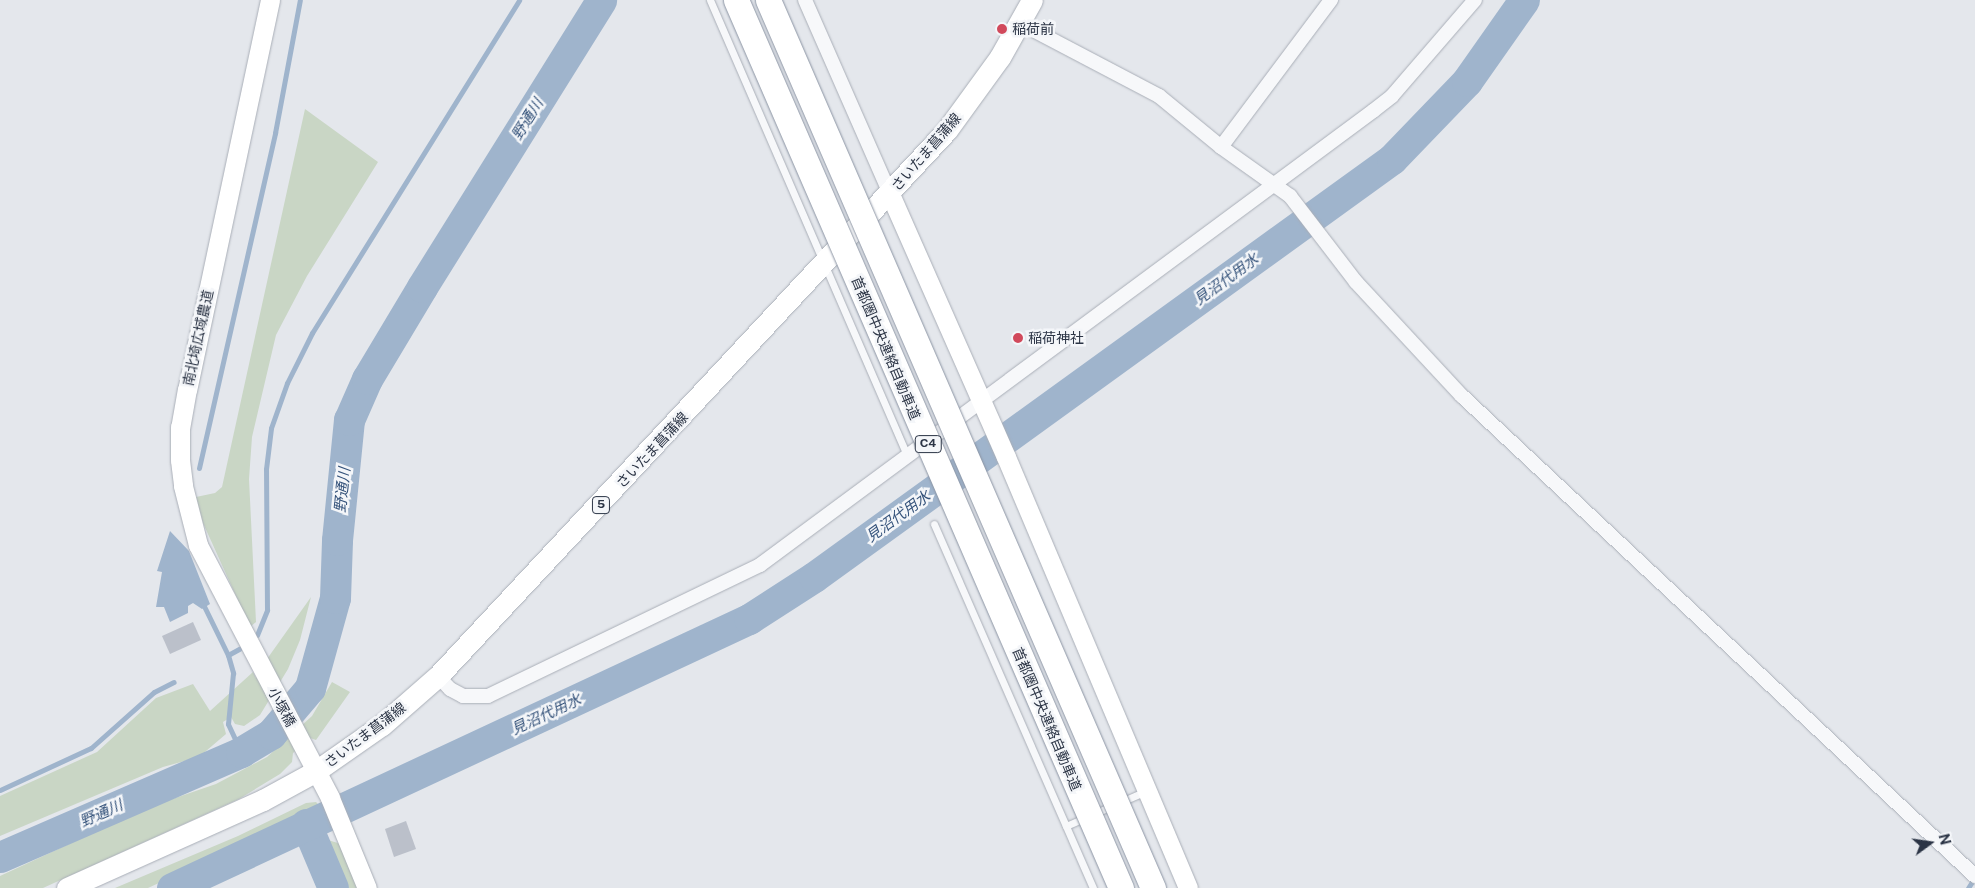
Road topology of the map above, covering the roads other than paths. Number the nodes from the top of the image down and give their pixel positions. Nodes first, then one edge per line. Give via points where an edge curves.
1 (270, 0) edge
2 (710, 0) edge
3 (736, 0) edge
4 (768, 0) edge
5 (805, 0) edge
6 (1032, 0) edge
7 (1331, 0) edge
8 (1475, 0) edge
9 (1020, 23) junction
10 (1220, 147) junction
11 (1276, 184) junction
12 (890, 194) junction
13 (824, 263) junction
14 (981, 403) junction
15 (908, 457) junction
16 (934, 524) dead end
17 (260, 665) joint
18 (438, 676) junction
19 (316, 771) junction
20 (1146, 791) junction
21 (1066, 826) junction
22 (1975, 876) edge
23 (68, 888) edge
24 (367, 888) edge
25 (1093, 888) edge
26 (1120, 888) edge
27 (1152, 888) edge
28 (1188, 888) edge

1 - 17 street, 南北埼広域農道 via 180,427 183,486 198,545
2 - 13 lane
3 - 26 highway, 首都圏中央連絡自動車道 / C4, bridge
4 - 27 highway, 首都圏中央連絡自動車道 / C4, bridge
5 - 12 street
6 - 9 main road, さいたま菖蒲線 / 5
7 - 10 street
8 - 11 street via 1392,96
9 - 10 street via 1159,96
9 - 12 main road, さいたま菖蒲線 / 5 via 975,94
10 - 11 street
11 - 14 street
11 - 22 street via 1290,196 1356,282 1462,396
12 - 13 main road, さいたま菖蒲線 / 5
12 - 14 street
13 - 15 lane
13 - 18 main road, さいたま菖蒲線 / 5
14 - 15 street
14 - 20 street
15 - 18 street via 760,565 514,684 488,696 463,696 450,689
16 - 21 lane
17 - 19 street, 小塚橋
18 - 19 main road, さいたま菖蒲線 / 5 via 382,725
19 - 23 main road, さいたま菖蒲線 / 5 via 263,800
19 - 24 street via 342,824
20 - 21 lane
20 - 28 street
21 - 25 lane

